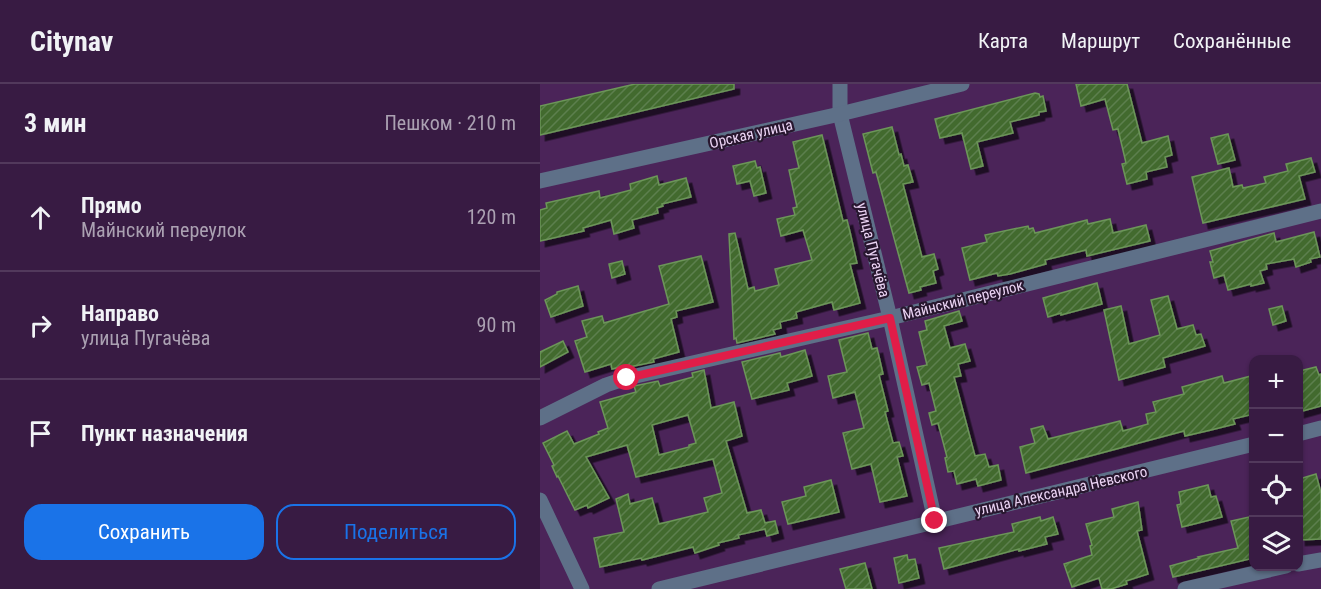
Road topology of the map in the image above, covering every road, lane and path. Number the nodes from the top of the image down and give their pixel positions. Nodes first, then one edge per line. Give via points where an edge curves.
1 (840, 84) edge
2 (962, 84) edge
3 (840, 114) junction
4 (540, 181) edge
5 (1321, 211) edge
6 (890, 318) junction
7 (540, 418) edge
8 (1321, 428) edge
9 (1303, 433) edge
10 (1249, 445) edge
11 (540, 500) edge
12 (935, 521) junction
13 (1321, 560) edge
14 (1303, 563) edge
15 (1268, 571) edge
16 (582, 589) edge
17 (659, 589) edge
18 (1185, 589) edge

1 - 3 street, улица Пугачёва
2 - 3 street, Орская улица
3 - 4 street, Орская улица
3 - 6 street, улица Пугачёва
5 - 6 street, Майнский переулок
6 - 7 street, Майнский переулок via 627,378
6 - 12 street, улица Пугачёва
8 - 9 street
10 - 12 street, улица Александра Невского
11 - 16 street
12 - 17 street, улица Александра Невского
13 - 14 street
15 - 18 street

